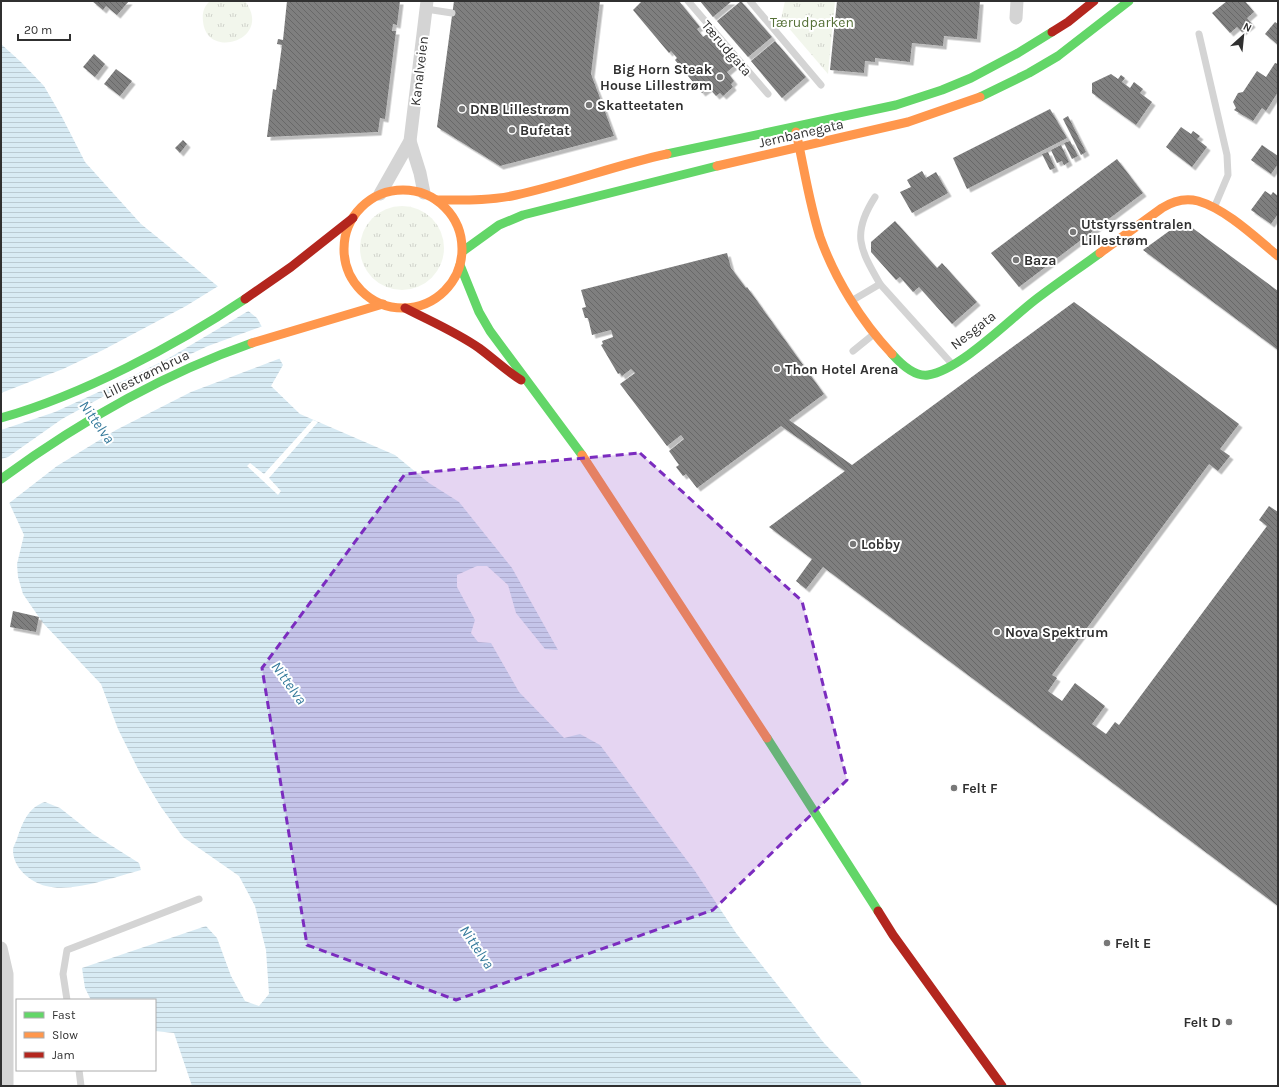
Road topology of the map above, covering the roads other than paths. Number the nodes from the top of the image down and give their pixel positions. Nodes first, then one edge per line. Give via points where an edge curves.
1 (688, 1) edge
2 (750, 1) edge
3 (1017, 1) edge
4 (1094, 1) edge
5 (1129, 1) edge
6 (427, 5) edge
7 (452, 13) dead end
8 (1016, 18) dead end
9 (1199, 34) dead end
10 (821, 85) dead end
11 (768, 94) dead end
12 (795, 126) junction
13 (410, 141) junction
14 (800, 148) junction
15 (424, 193) junction
16 (380, 194) junction
17 (875, 197) dead end
18 (437, 200) junction
19 (1214, 208) junction
20 (352, 218) junction
21 (463, 250) junction
22 (1278, 256) edge
23 (460, 265) junction
24 (880, 284) junction
25 (852, 300) junction
26 (383, 304) junction
27 (405, 308) junction
28 (874, 334) junction
29 (853, 351) dead end
30 (952, 364) junction
31 (530, 386) junction
32 (1, 418) edge
33 (1, 479) edge
34 (199, 899) dead end
35 (1, 948) edge
36 (67, 999) edge
37 (79, 1071) edge
38 (7, 1086) edge
39 (81, 1086) edge
40 (1002, 1086) edge

1 - 11 lane, Tærudgata
2 - 10 lane
3 - 8 street
4 - 12 main road, Jernbanegata via 1068,22 1018,53 956,84 896,105
5 - 14 main road, Jernbanegata via 1058,56 974,100 908,122
6 - 7 lane
6 - 13 street, Kanalveien
9 - 19 lane via 1226,155 1228,175
12 - 14 main road, Nesgata
12 - 18 main road, Jernbanegata via 639,160 516,195 490,199
13 - 15 street, Kanalveien
13 - 16 street, Kanalveien
14 - 21 main road, Jernbanegata via 523,214 499,225
14 - 25 main road, Nesgata via 816,222 825,250
15 - 16 main road via 402,189
15 - 18 main road
16 - 20 main road via 367,202
17 - 24 lane via 863,221 861,243 864,255
18 - 21 main road via 456,222
19 - 22 main road, Nesgata
19 - 30 main road, Nesgata via 1199,201 1179,200 1158,210
20 - 26 main road via 345,239 347,269 364,293
20 - 32 main road, Lillestrømbrua via 259,289 196,329 120,369 49,401
21 - 23 main road
23 - 27 main road via 450,285 439,296 427,303
23 - 31 main road via 479,312
24 - 25 lane
24 - 30 lane
25 - 28 main road, Nesgata
26 - 27 main road
26 - 33 main road, Lillestrømbrua via 294,329 182,370 67,431
27 - 31 main road via 460,336
28 - 29 lane
28 - 30 main road, Nesgata via 894,358 916,374 937,372
31 - 40 main road via 563,427 643,546 893,935
34 - 36 lane via 67,950 63,974
35 - 38 street via 7,974
37 - 39 lane

